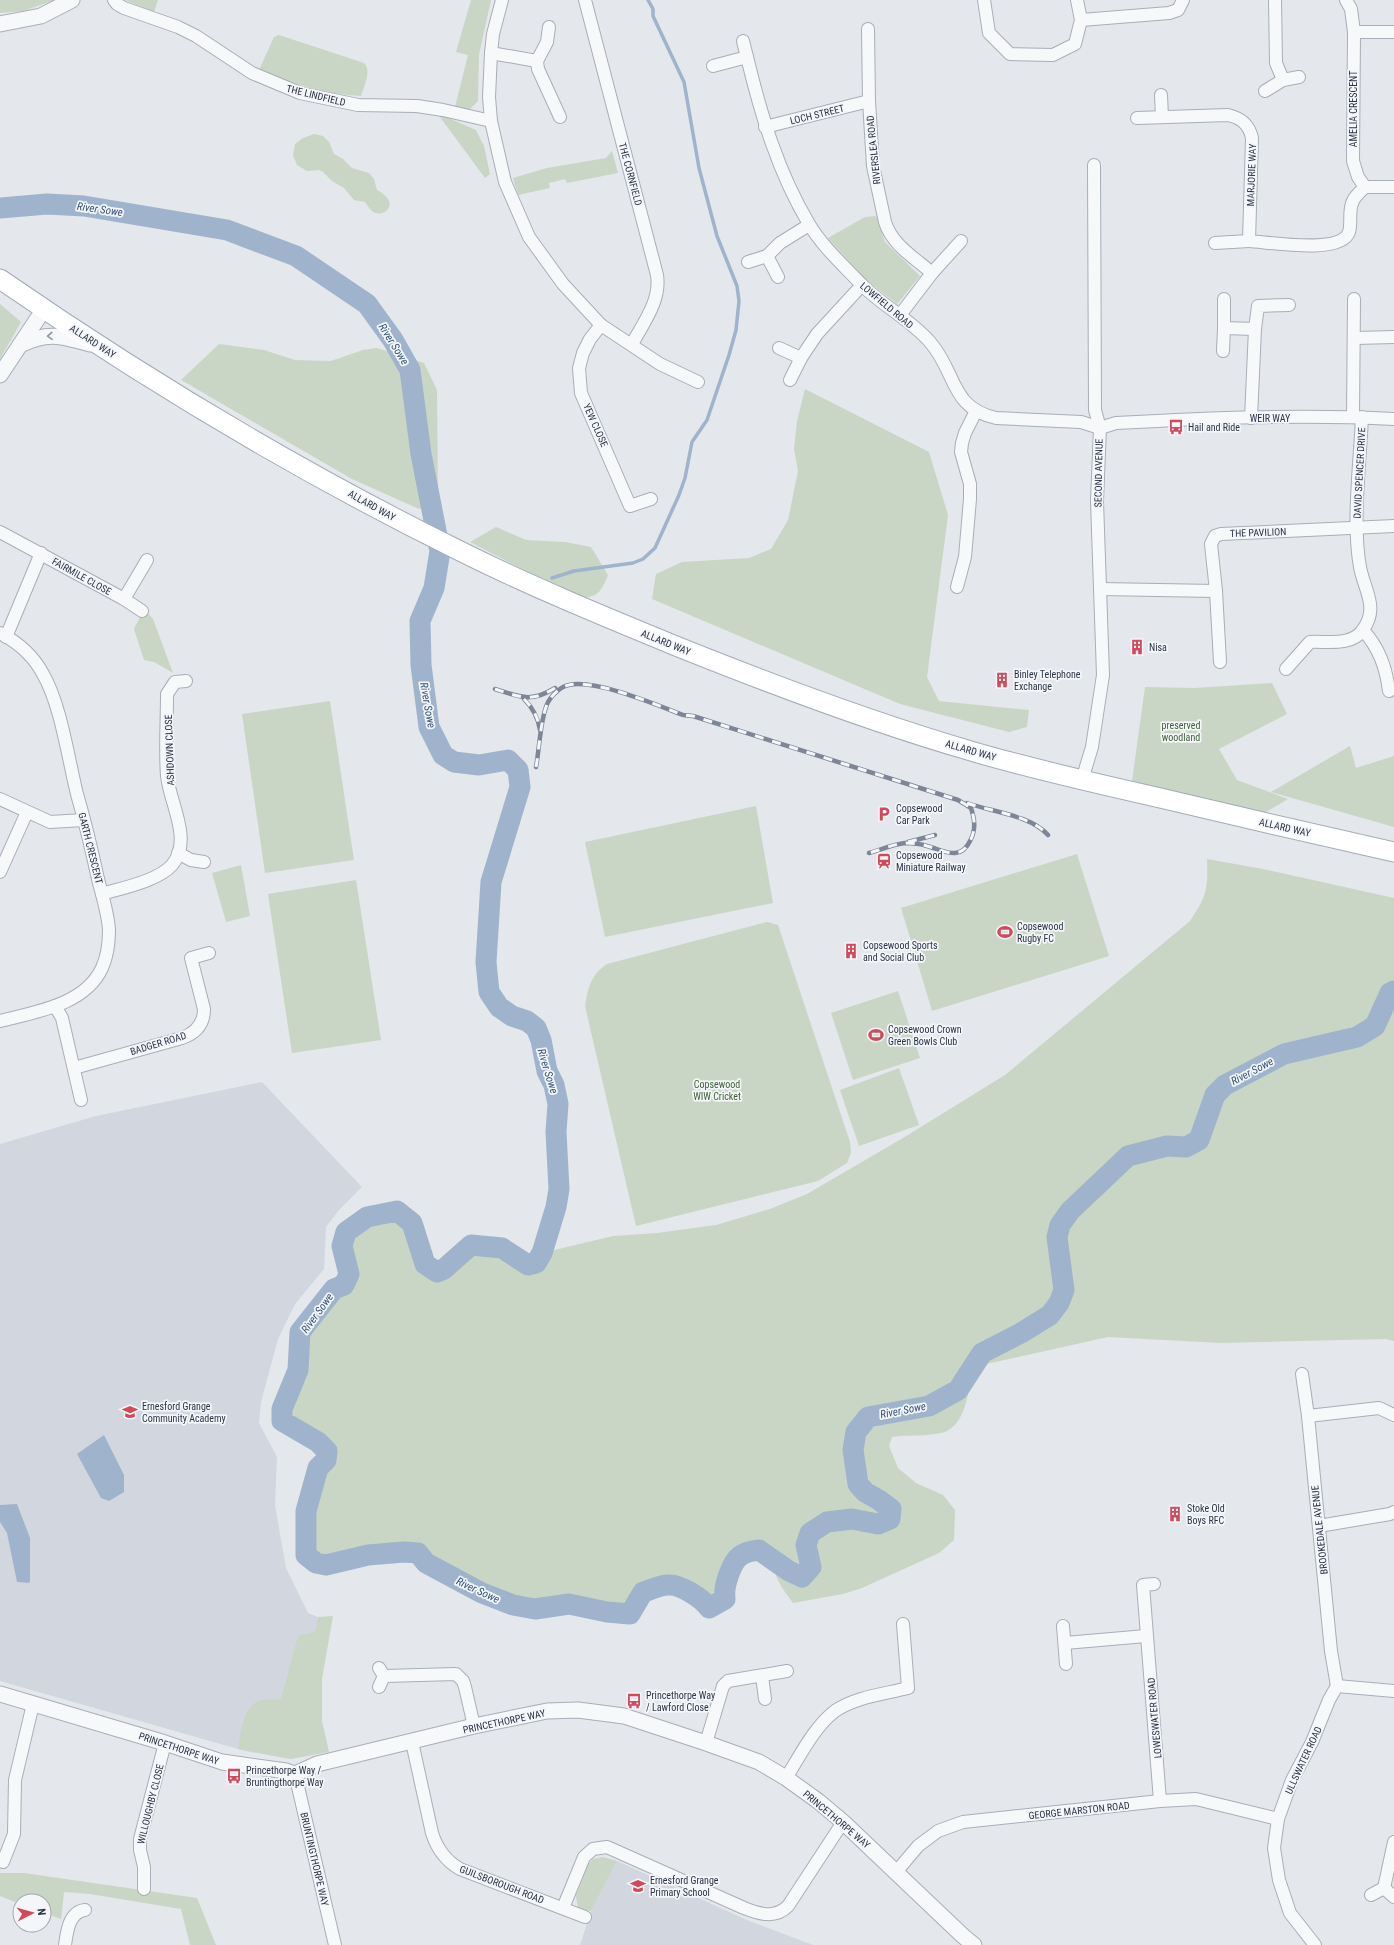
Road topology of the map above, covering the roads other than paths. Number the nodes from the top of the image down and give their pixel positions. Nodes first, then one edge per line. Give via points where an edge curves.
1 (72, 0) edge
2 (114, 0) edge
3 (502, 0) edge
4 (585, 0) edge
5 (984, 0) edge
6 (1077, 0) edge
7 (1183, 0) edge
8 (1275, 0) edge
9 (1346, 0) edge
10 (1081, 20) junction
11 (0, 24) edge
12 (549, 27) dead end
13 (868, 29) dead end
14 (1354, 32) junction
15 (1394, 32) edge
16 (743, 41) dead end
17 (491, 53) junction
18 (747, 57) junction
19 (537, 61) junction
20 (713, 66) dead end
21 (1298, 77) dead end
22 (1283, 80) junction
23 (1265, 91) dead end
24 (1162, 95) dead end
25 (869, 101) junction
26 (560, 117) dead end
27 (1162, 117) junction
28 (1137, 118) dead end
29 (491, 121) junction
30 (765, 126) junction
31 (1094, 165) dead end
32 (1365, 187) junction
33 (1394, 187) edge
34 (809, 225) junction
35 (961, 241) dead end
36 (1249, 242) junction
37 (1215, 243) dead end
38 (767, 256) junction
39 (748, 262) dead end
40 (932, 273) junction
41 (778, 277) dead end
42 (0, 279) edge
43 (862, 285) junction
44 (1354, 298) dead end
45 (1224, 299) dead end
46 (1289, 305) dead end
47 (44, 309) junction
48 (900, 315) junction
49 (601, 324) junction
50 (1224, 328) junction
51 (1255, 329) junction
52 (1394, 337) edge
53 (1355, 338) junction
54 (632, 344) junction
55 (20, 345) junction
56 (101, 348) junction
57 (779, 348) dead end
58 (1223, 350) dead end
59 (800, 358) junction
60 (0, 375) edge
61 (790, 380) dead end
62 (698, 382) dead end
63 (976, 412) junction
64 (1357, 417) junction
65 (1251, 418) junction
66 (1394, 419) edge
67 (1100, 428) junction
68 (651, 499) dead end
69 (1394, 526) edge
70 (1357, 529) junction
71 (0, 532) edge
72 (41, 553) junction
73 (147, 560) dead end
74 (957, 587) dead end
75 (1100, 589) junction
76 (1216, 591) junction
77 (124, 599) junction
78 (142, 611) dead end
79 (1363, 630) junction
80 (3, 635) edge
81 (1220, 662) dead end
82 (1286, 669) dead end
83 (186, 681) dead end
84 (1389, 691) dead end
85 (1082, 780) junction
86 (0, 799) edge
87 (27, 812) junction
88 (84, 820) junction
89 (1394, 852) edge
90 (178, 854) junction
91 (204, 862) dead end
92 (0, 872) edge
93 (102, 894) junction
94 (209, 953) dead end
95 (55, 1006) junction
96 (0, 1021) edge
97 (74, 1068) junction
98 (81, 1100) dead end
99 (1302, 1374) dead end
100 (1394, 1415) edge
101 (1308, 1416) junction
102 (1394, 1512) edge
103 (1319, 1526) junction
104 (1154, 1584) dead end
105 (903, 1624) dead end
106 (1063, 1626) dead end
107 (1146, 1636) junction
108 (1065, 1643) junction
109 (1066, 1664) dead end
110 (787, 1671) dead end
111 (762, 1676) junction
112 (381, 1677) dead end
113 (1337, 1686) junction
114 (1394, 1691) edge
115 (0, 1694) edge
116 (765, 1699) dead end
117 (33, 1704) junction
118 (474, 1726) junction
119 (412, 1742) junction
120 (706, 1742) junction
121 (166, 1743) junction
122 (296, 1774) junction
123 (786, 1778) junction
124 (1160, 1801) junction
125 (1278, 1819) junction
126 (843, 1822) junction
127 (1394, 1842) edge
128 (3, 1862) dead end
129 (897, 1871) junction
130 (1384, 1888) junction
131 (144, 1889) dead end
132 (1371, 1895) dead end
133 (1394, 1897) edge
134 (563, 1908) junction
135 (85, 1910) dead end
136 (585, 1917) dead end
137 (65, 1945) edge
138 (336, 1945) edge
139 (974, 1945) edge
140 (1315, 1945) edge

1 - 11 street via 41,16
2 - 29 street, THE LINDFIELD via 124,8 196,36 252,74 300,93 358,105 417,106
3 - 17 street
4 - 54 street, THE CORNFIELD via 658,275 659,284 655,301
5 - 10 street via 989,34 1010,54 1053,55 1075,44
6 - 10 street
7 - 10 street via 1178,10 1169,13
8 - 22 street via 1276,63
9 - 14 street, AMELIA CRESCENT via 1351,9
12 - 19 street via 547,42
13 - 25 street, RIVERSLEA ROAD
14 - 15 street
14 - 32 street, AMELIA CRESCENT via 1353,161 1358,177
16 - 18 street, LOWFIELD ROAD
17 - 19 street
17 - 29 street
18 - 20 street
18 - 30 street, LOWFIELD ROAD
19 - 26 street via 538,69
21 - 22 street
22 - 23 street
24 - 27 street
25 - 30 street, LOCH STREET
25 - 40 street, RIVERSLEA ROAD via 873,166 887,230 895,242
27 - 28 street, MARJORIE WAY
27 - 36 street, MARJORIE WAY via 1228,115 1246,123 1252,138
29 - 49 street via 505,182 529,237 563,284
30 - 34 street, LOWFIELD ROAD via 780,167
31 - 67 street, SECOND AVENUE via 1095,410
32 - 33 street
32 - 36 street via 1352,201 1350,231 1340,242 1324,245
34 - 38 street via 780,243
34 - 43 street, LOWFIELD ROAD
35 - 40 street
36 - 37 street
38 - 39 street
38 - 41 street
40 - 48 street
42 - 47 main road, ALLARD WAY
43 - 48 street, LOWFIELD ROAD
43 - 59 street via 817,334
44 - 53 street, DAVID SPENCER DRIVE
45 - 50 street
46 - 51 street via 1258,306
47 - 55 street
47 - 56 main road, ALLARD WAY
48 - 63 street, LOWFIELD ROAD via 936,349 959,395
49 - 54 street
49 - 68 street, YEW CLOSE via 583,353 579,368 581,393 630,506
50 - 51 street
50 - 58 street
51 - 65 street
52 - 53 street
53 - 64 street, DAVID SPENCER DRIVE
54 - 62 street via 660,364
56 -> 55 street via 64,336 49,335
55 - 60 street
56 - 85 main road, ALLARD WAY via 193,404 401,521 463,553 584,608 724,665 878,721 971,751
57 - 59 street
59 - 61 street
63 - 67 street, LOWFIELD ROAD via 996,418 1081,422
63 - 74 street via 961,452 970,484 970,499 966,557
64 - 65 street, WEIR WAY
64 - 66 street, WEIR WAY
64 - 70 street, DAVID SPENCER DRIVE
65 - 67 street, WEIR WAY via 1116,423
67 - 75 street, SECOND AVENUE
69 - 70 street, DAVID SPENCER DRIVE
70 - 76 street, THE PAVILION via 1215,536 1211,544
70 - 79 street, DAVID SPENCER DRIVE via 1360,568 1371,602
71 - 72 street, FAIRMILE CLOSE
72 - 77 street, FAIRMILE CLOSE
72 - 80 street, FAIRMILE CLOSE
73 - 77 street, FAIRMILE CLOSE
75 - 76 street
75 - 85 street, SECOND AVENUE via 1103,675 1092,747
76 - 81 street, THE PAVILION
77 - 78 street, FAIRMILE CLOSE
79 - 82 street via 1356,637 1347,640 1310,642
79 - 84 street via 1381,656
80 - 88 street, GARTH CRESCENT via 31,655 50,688
83 - 90 street, ASHDOWN CLOSE via 175,682 167,694 168,778 180,831
85 - 89 main road, ALLARD WAY
86 - 87 street
87 - 88 street via 50,822
87 - 92 street
88 - 93 street, GARTH CRESCENT
90 - 91 street
90 - 93 street via 171,866 163,872
93 - 95 street, GARTH CRESCENT via 109,929 102,968 90,984
94 - 97 street, BADGER ROAD via 191,958 204,1009 200,1027 182,1038
95 - 96 street, GARTH CRESCENT
95 - 97 street via 62,1018
97 - 98 street
99 - 101 street, BROOKEDALE AVENUE
100 - 101 street via 1379,1408
101 - 103 street, BROOKEDALE AVENUE
102 - 103 street
103 - 113 street, BROOKEDALE AVENUE via 1331,1651
104 - 107 street, LOWESWATER ROAD via 1143,1585
105 - 123 street via 908,1688 853,1702 835,1711 812,1737
106 - 108 street
107 - 108 street
107 - 124 street, LOWESWATER ROAD
108 - 109 street
110 - 111 street
111 - 116 street
111 - 120 street via 728,1681 723,1686
112 - 118 street via 456,1674 463,1681
113 - 114 street
113 - 125 street, ULLSWATER ROAD via 1292,1780
115 - 117 street, PRINCETHORPE WAY
117 - 121 street, PRINCETHORPE WAY
117 - 128 street via 16,1773 14,1834
118 - 119 street, PRINCETHORPE WAY
118 - 120 street, PRINCETHORPE WAY via 547,1711 578,1710 624,1716
119 - 122 street, PRINCETHORPE WAY via 317,1764
119 - 134 street, GUILSBOROUGH ROAD via 432,1834 436,1846 447,1860 460,1869
120 - 123 street, PRINCETHORPE WAY via 759,1762
121 - 122 street, PRINCETHORPE WAY via 222,1762
121 - 131 street, WILLOUGHBY CLOSE via 140,1839
122 - 138 street, BRUNTINGTHORPE WAY
123 - 126 street, PRINCETHORPE WAY
124 - 125 street, GEORGE MARSTON ROAD via 1196,1800
124 - 129 street, GEORGE MARSTON ROAD via 963,1822 938,1831 928,1838
125 - 140 street, ULLSWATER ROAD via 1274,1848 1278,1880 1290,1913
126 - 129 street, PRINCETHORPE WAY
126 - 134 street via 788,1906 778,1913 767,1915 744,1908 616,1849 603,1847 594,1849 584,1856
127 - 130 street
129 - 139 street, PRINCETHORPE WAY
130 - 132 street
130 - 133 street
134 - 136 street, GUILSBOROUGH ROAD
135 - 137 street via 72,1918

